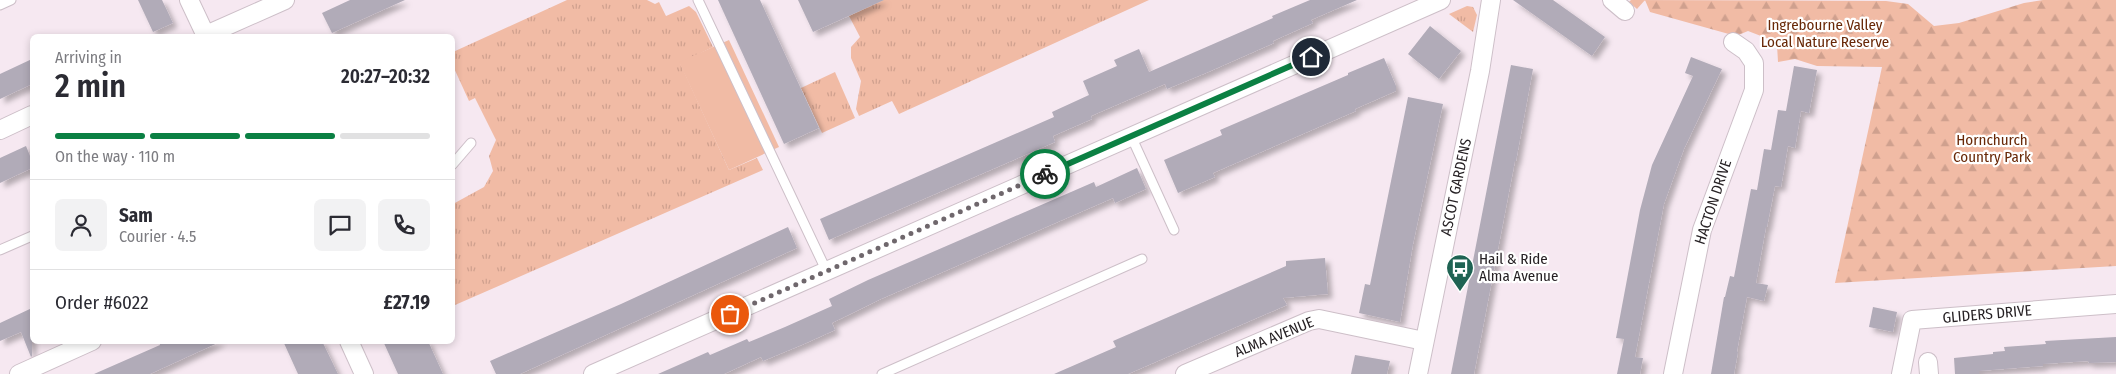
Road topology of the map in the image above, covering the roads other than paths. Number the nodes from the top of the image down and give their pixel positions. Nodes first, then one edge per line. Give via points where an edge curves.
1 (11, 0) edge
2 (190, 0) edge
3 (285, 0) edge
4 (698, 0) edge
5 (1441, 0) edge
6 (1491, 0) edge
7 (0, 5) edge
8 (204, 34) edge
9 (209, 34) edge
10 (1732, 42) dead end
11 (30, 117) edge
12 (0, 130) edge
13 (1131, 136) junction
14 (472, 143) dead end
15 (455, 162) edge
16 (1174, 230) dead end
17 (30, 237) edge
18 (0, 250) edge
19 (1142, 259) dead end
20 (827, 272) junction
21 (2116, 304) edge
22 (1424, 341) junction
23 (85, 344) edge
24 (350, 344) edge
25 (20, 374) edge
26 (364, 374) edge
27 (593, 374) edge
28 (882, 374) edge
29 (1186, 374) edge
30 (1418, 374) edge
31 (1673, 374) edge
32 (1901, 374) edge

1 - 7 lane
2 - 8 street
3 - 9 street
4 - 20 lane
5 - 13 street
6 - 22 street, ASCOT GARDENS via 1480,71
10 - 31 street, HACTON DRIVE via 1746,51 1754,63 1754,90 1702,230
11 - 12 street
13 - 16 lane
13 - 20 street
14 - 15 lane
17 - 18 lane
19 - 28 lane
20 - 27 street
21 - 32 street, GLIDERS DRIVE via 1912,320
22 - 29 street, ALMA AVENUE via 1319,319
22 - 30 street, ASCOT GARDENS
23 - 25 street
24 - 26 street

